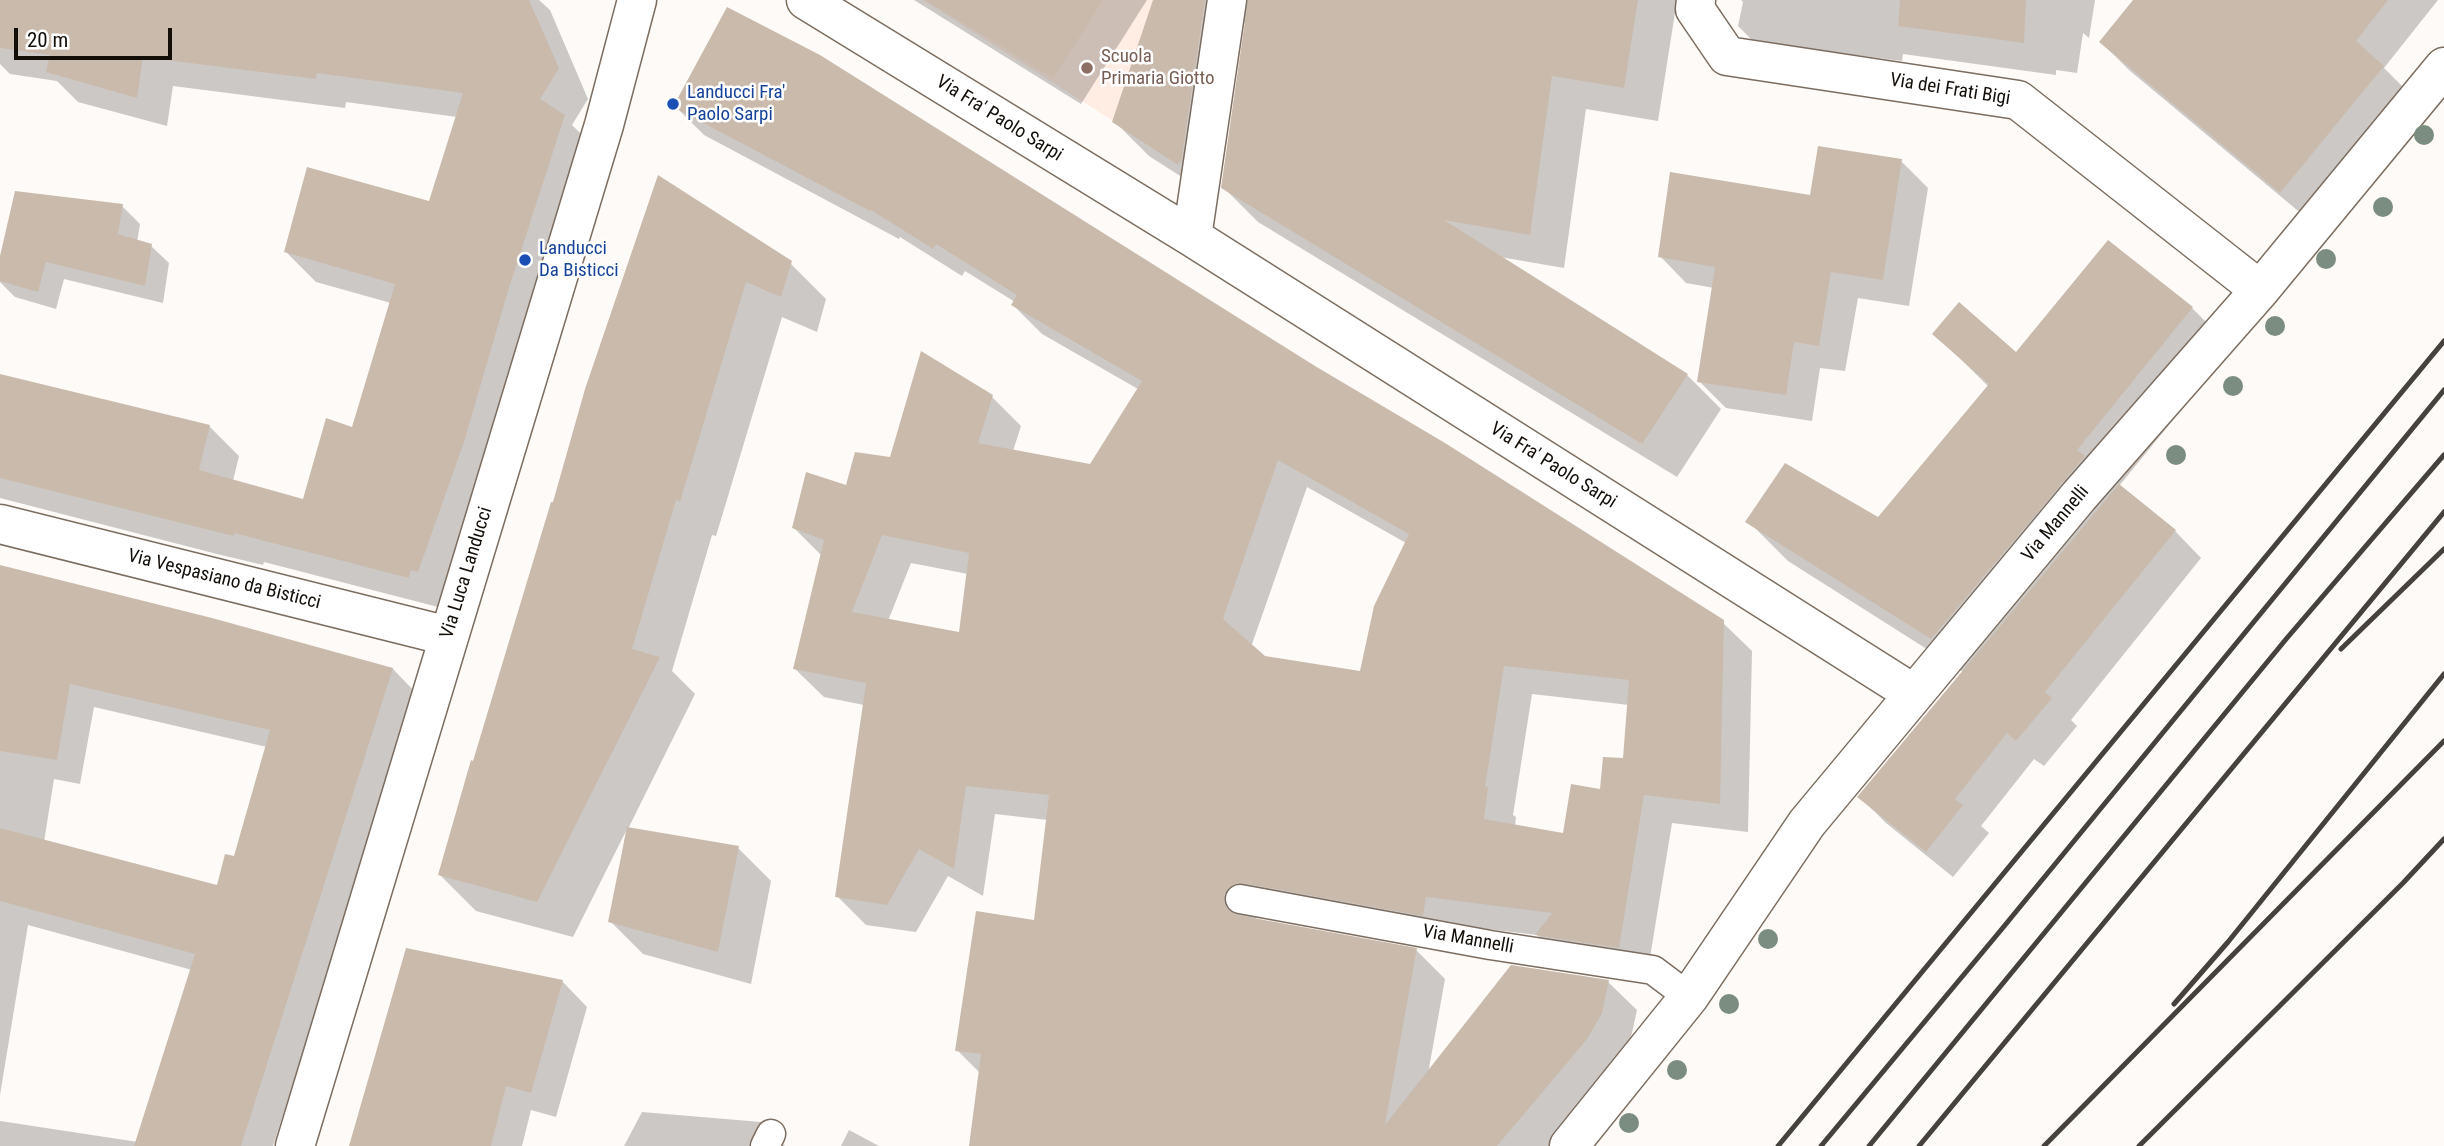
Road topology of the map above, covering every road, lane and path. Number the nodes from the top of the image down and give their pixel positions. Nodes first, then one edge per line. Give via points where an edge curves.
1 (637, 0) edge
2 (806, 0) edge
3 (1227, 0) edge
4 (1696, 0) edge
5 (2444, 67) edge
6 (1192, 237) junction
7 (2260, 290) junction
8 (0, 524) edge
9 (448, 636) junction
10 (1914, 694) junction
11 (1240, 899) dead end
12 (1689, 997) junction
13 (295, 1146) edge
14 (1569, 1146) edge

1 - 9 street, Via Luca Landucci via 604,125
2 - 6 street, Via Fra' Paolo Sarpi
3 - 6 street
4 - 7 street, Via dei Frati Bigi via 1695,9 1727,56 2018,100
5 - 7 street, Via Mannelli
6 - 10 street, Via Fra' Paolo Sarpi
7 - 10 street, Via Mannelli
8 - 9 street, Via Vespasiano da Bisticci
9 - 13 street, Via Luca Landucci
10 - 12 street, Via Mannelli via 1807,823
11 - 12 lane, Via Mannelli via 1653,970
12 - 14 street, Via Mannelli

